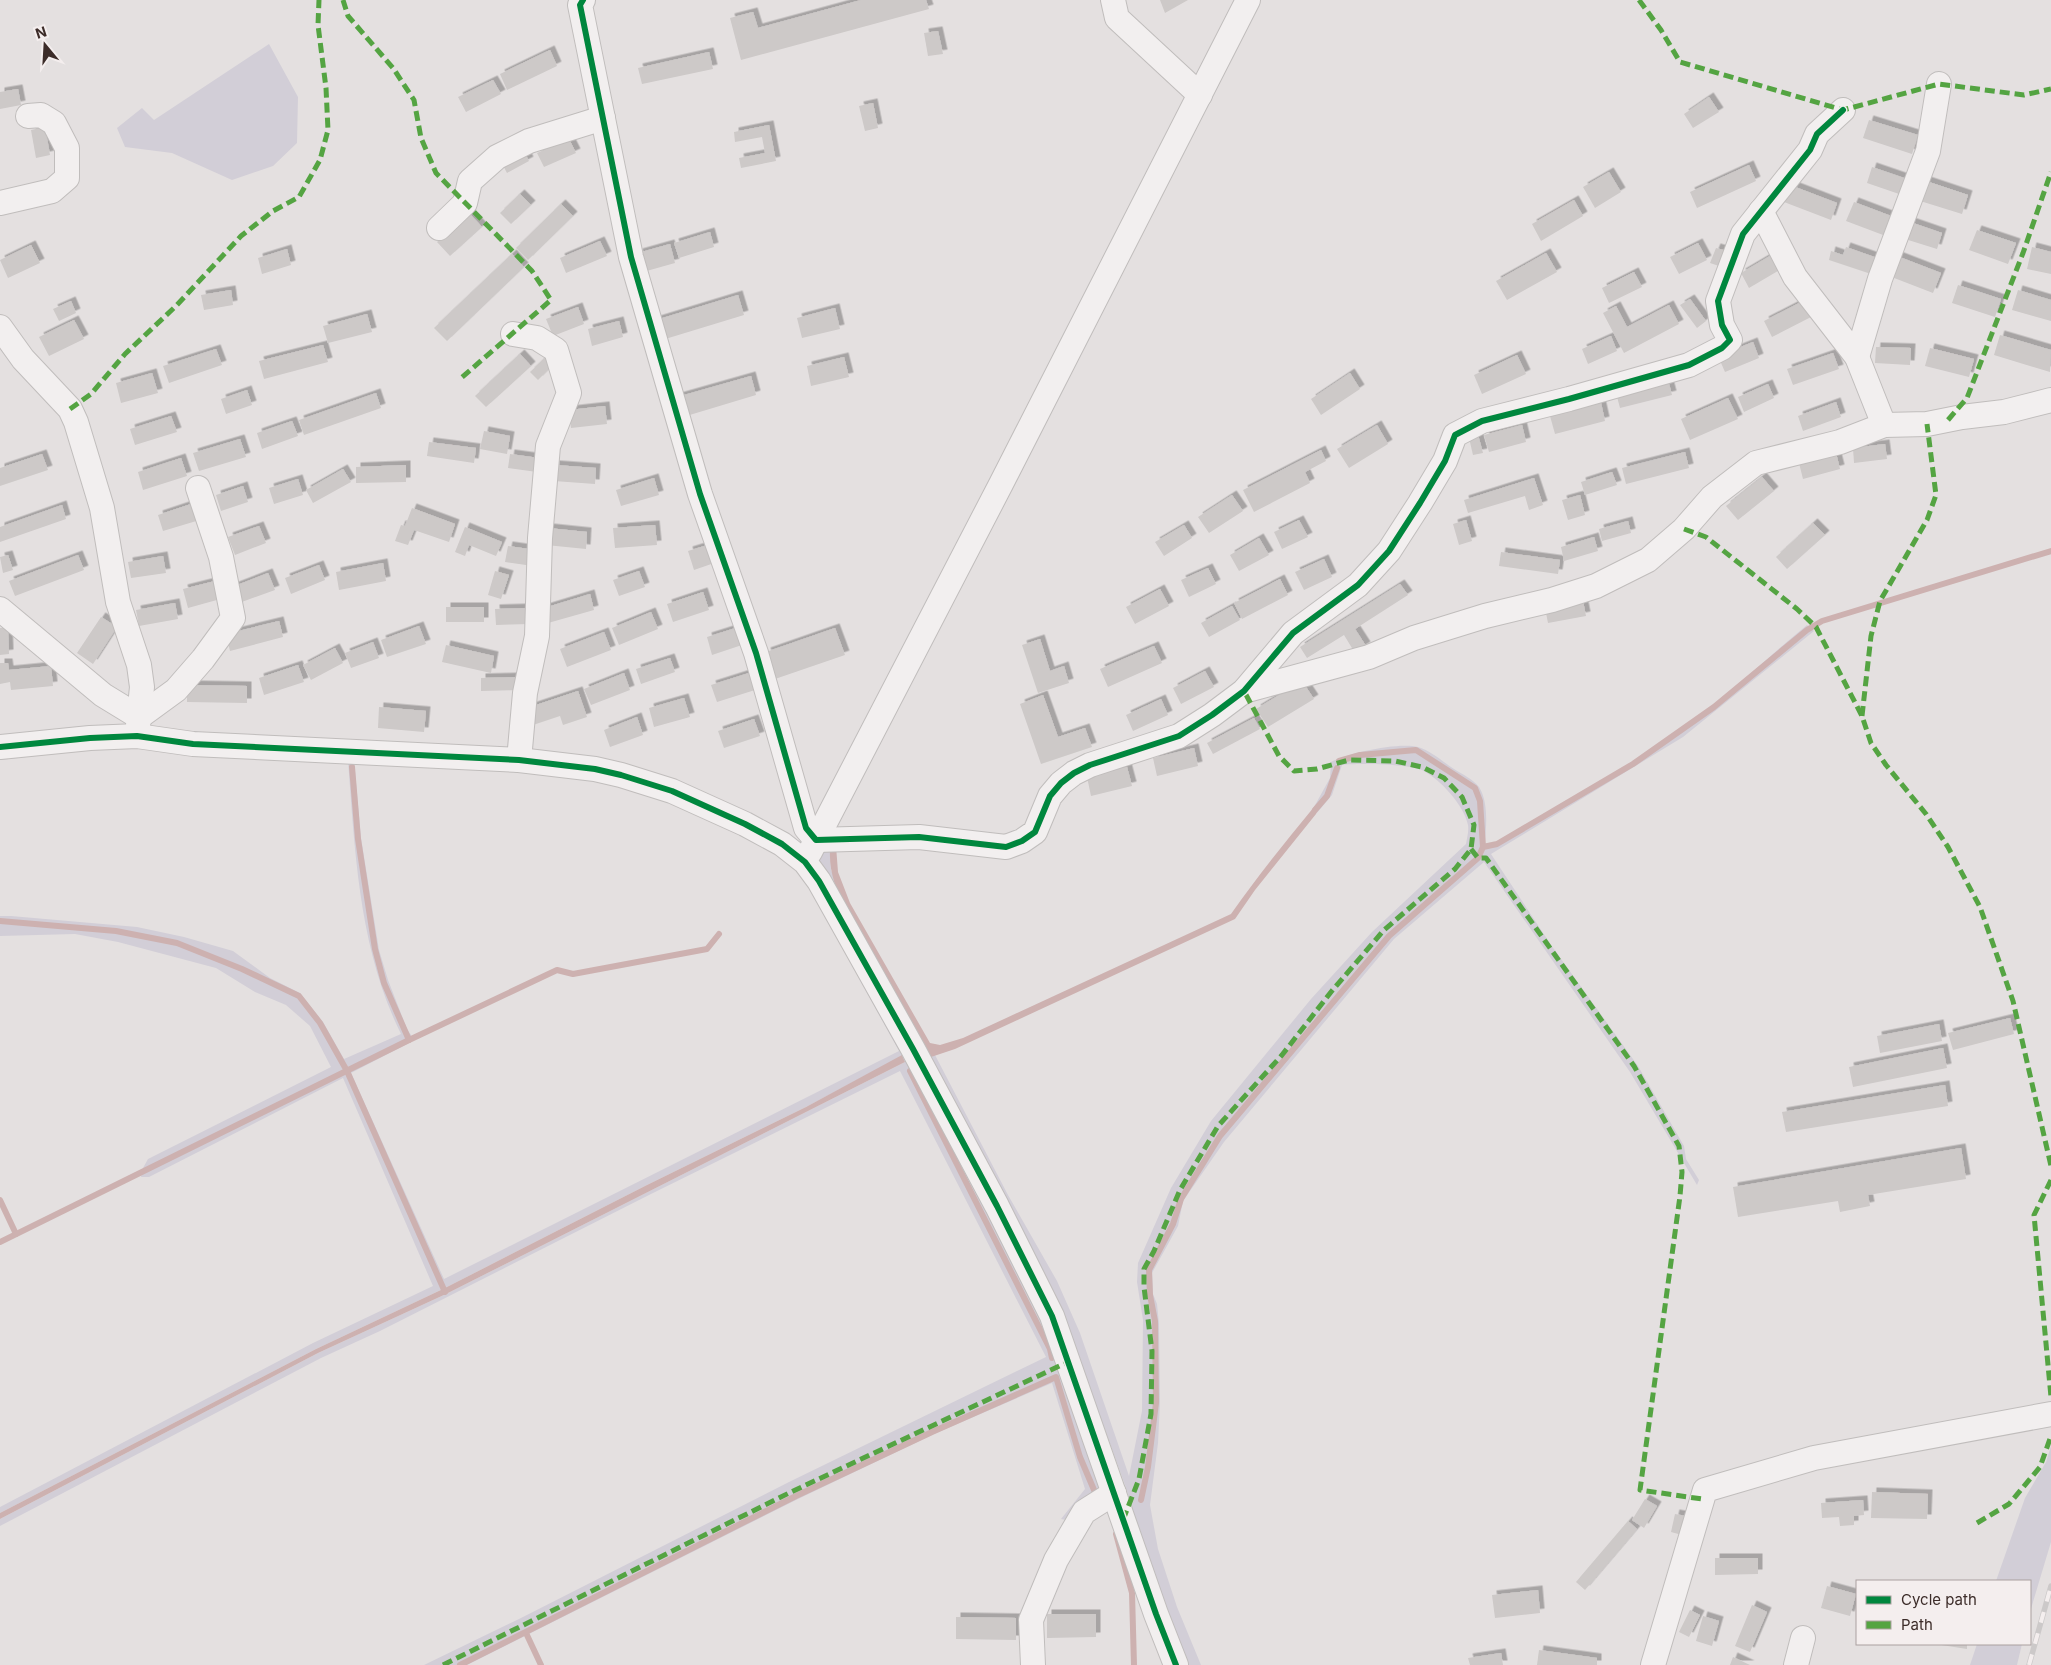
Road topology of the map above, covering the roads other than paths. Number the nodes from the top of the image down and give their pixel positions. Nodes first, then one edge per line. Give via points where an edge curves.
1 (583, 0) edge
2 (1112, 0) edge
3 (1248, 0) edge
4 (1939, 84) dead end
5 (1200, 95) junction
6 (1843, 110) dead end
7 (28, 116) dead end
8 (603, 118) junction
9 (0, 203) edge
10 (1761, 211) junction
11 (440, 228) dead end
12 (0, 327) edge
13 (514, 334) dead end
14 (1857, 357) junction
15 (2051, 400) edge
16 (1884, 425) junction
17 (198, 488) dead end
18 (0, 609) edge
19 (1244, 691) junction
20 (138, 727) junction
21 (0, 747) edge
22 (519, 760) junction
23 (816, 840) junction
24 (805, 862) junction
25 (2051, 1414) edge
26 (1114, 1494) junction
27 (1803, 1638) dead end
28 (1033, 1665) edge
29 (1176, 1665) edge
30 (1653, 1665) edge
31 (1796, 1665) edge

1 - 8 street via 580,5
2 - 5 street via 1117,18
3 - 5 street
4 - 14 street via 1928,151 1880,279
5 - 23 street
6 - 10 street via 1817,134 1810,150
7 - 9 street via 41,115 54,123 67,148 66,178 52,191
8 - 11 street via 529,141 497,158 470,181 465,203
8 - 23 street via 631,257 700,494 756,653 806,828
10 - 14 street via 1795,277
10 - 19 street via 1743,234 1718,301 1722,325 1730,340 1722,348 1689,365 1482,421 1455,435 1445,461 1389,551 1358,585 1293,633
12 - 20 street via 23,359 70,409 76,422 102,508 118,602 140,665 142,687
13 - 22 street via 536,338 556,350 569,393 548,446 540,538 537,636 525,693
14 - 16 street
15 - 16 street via 2004,412 1927,424
16 - 19 street via 1840,442 1756,463 1712,497 1684,529 1648,560 1596,586 1414,638 1370,658
17 - 20 street via 220,557 234,618 176,690
18 - 20 street
19 - 23 street via 1179,736 1074,773 1050,796 1035,832 1022,842 1006,847 919,838
20 - 21 street via 90,738
20 - 22 street via 193,744
22 - 24 street via 595,769 672,791 745,824 782,844
23 - 24 street
24 - 26 street via 819,881 913,1049 1052,1316
25 - 30 street via 1814,1458 1705,1490
26 - 28 street via 1084,1512 1056,1560 1031,1620
26 - 29 street
27 - 31 street

